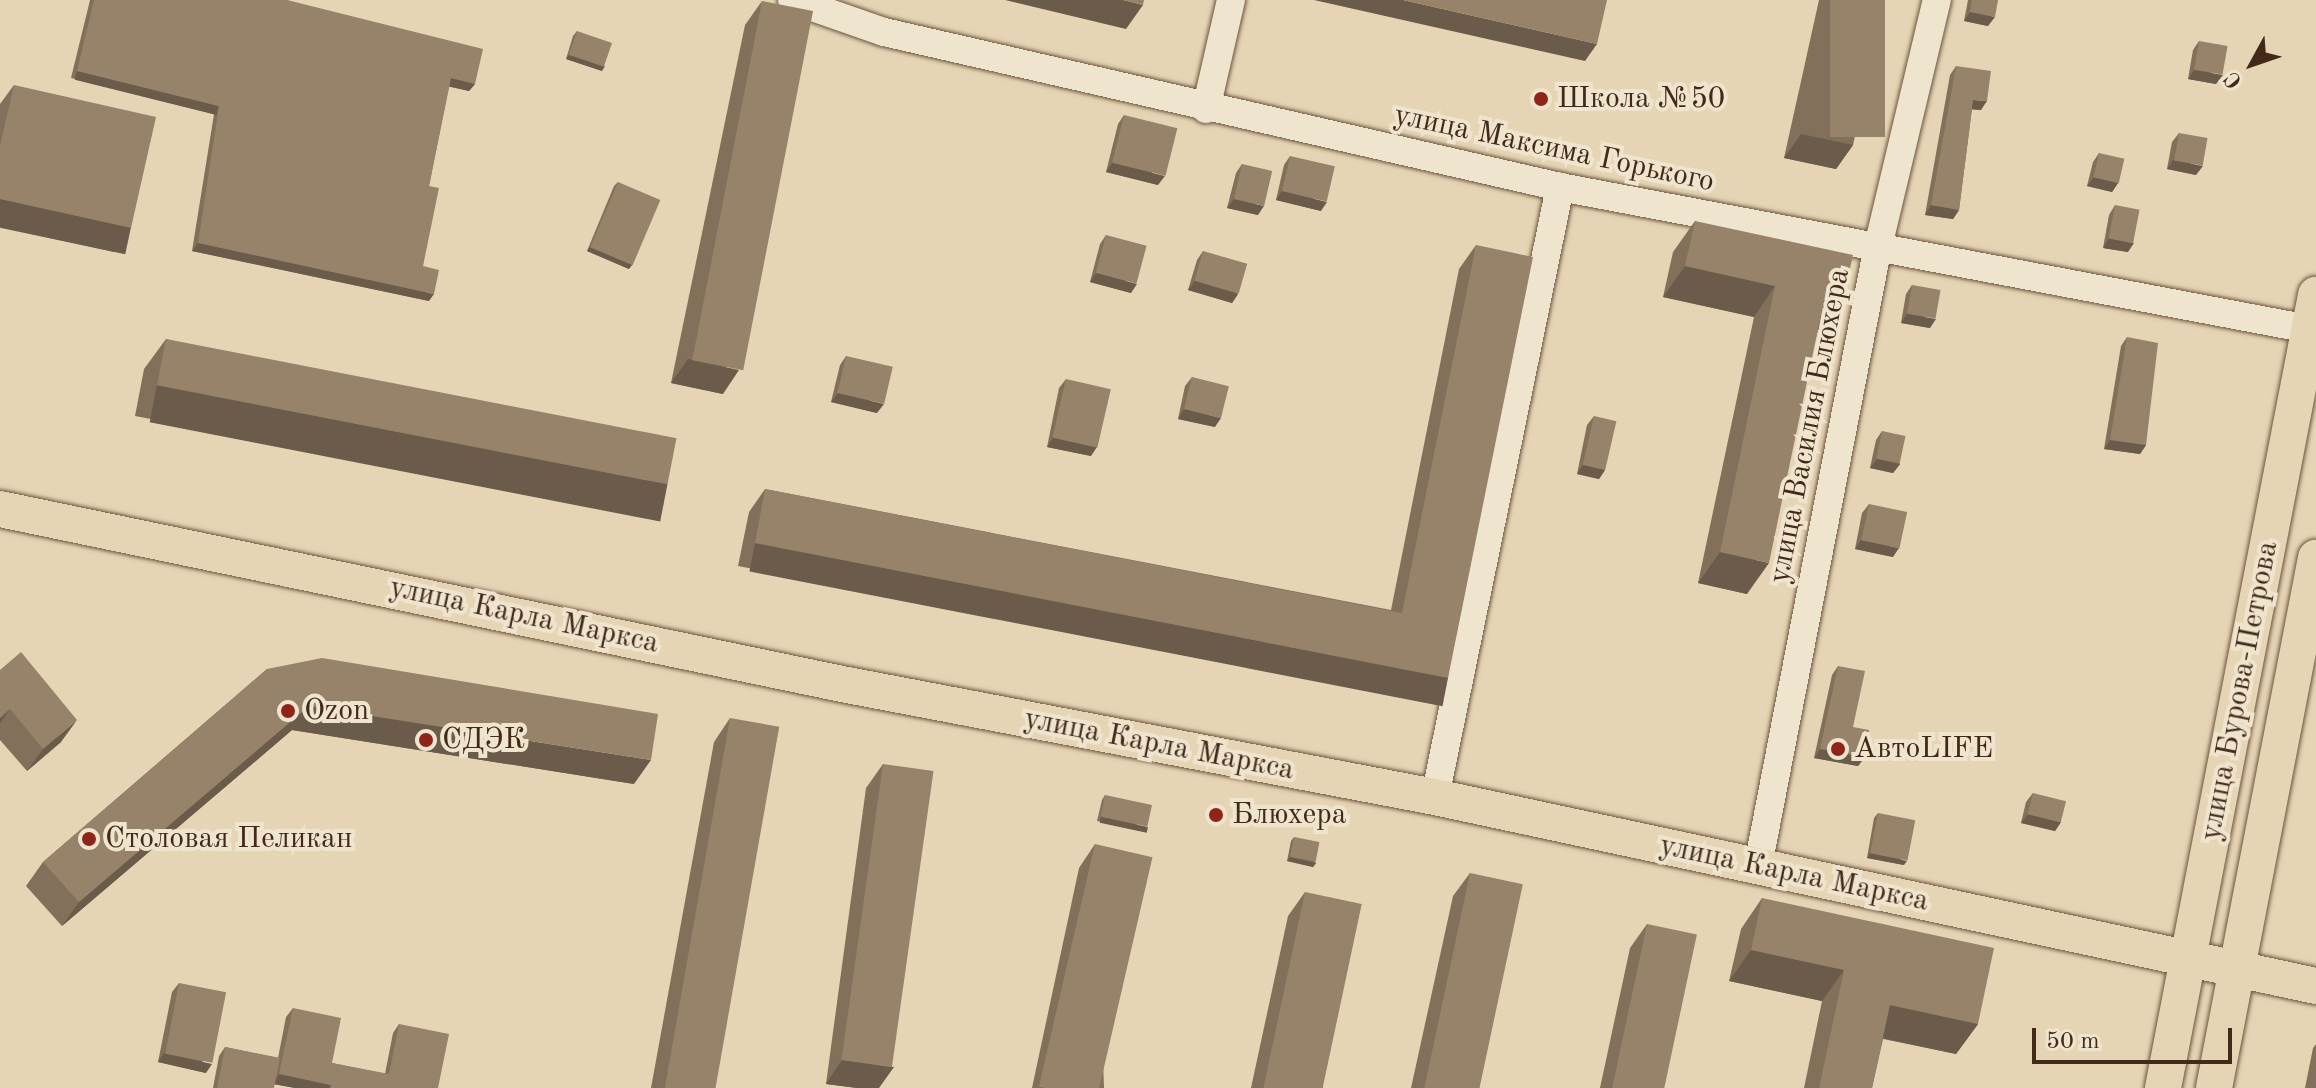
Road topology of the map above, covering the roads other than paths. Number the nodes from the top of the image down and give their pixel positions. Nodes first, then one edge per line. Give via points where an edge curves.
1 (792, 0) edge
2 (1231, 0) edge
3 (1937, 0) edge
4 (1206, 109) junction
5 (1560, 187) junction
6 (1877, 251) junction
7 (2313, 312) edge
8 (0, 509) edge
9 (2316, 558) edge
10 (1435, 797) junction
11 (1758, 866) junction
12 (2189, 956) junction
13 (2237, 969) junction
14 (2316, 986) edge
15 (2163, 1088) edge
16 (2214, 1088) edge

1 - 4 street, улица Максима Горького via 884,32
2 - 4 street
3 - 6 street, улица Василия Блюхера
4 - 5 street, улица Максима Горького
5 - 6 street, улица Максима Горького
5 - 10 street
6 - 7 street, улица Максима Горького
6 - 11 street, улица Василия Блюхера
7 - 12 main road, улица Бурова-Петрова
8 - 10 main road, улица Карла Маркса via 842,684
9 - 13 main road, улица Бурова-Петрова
10 - 11 main road, улица Карла Маркса
11 - 12 main road, улица Карла Маркса
12 - 13 main road, улица Карла Маркса
12 - 15 main road, улица Бурова-Петрова
13 - 14 main road, улица Карла Маркса
13 - 16 main road, улица Бурова-Петрова

